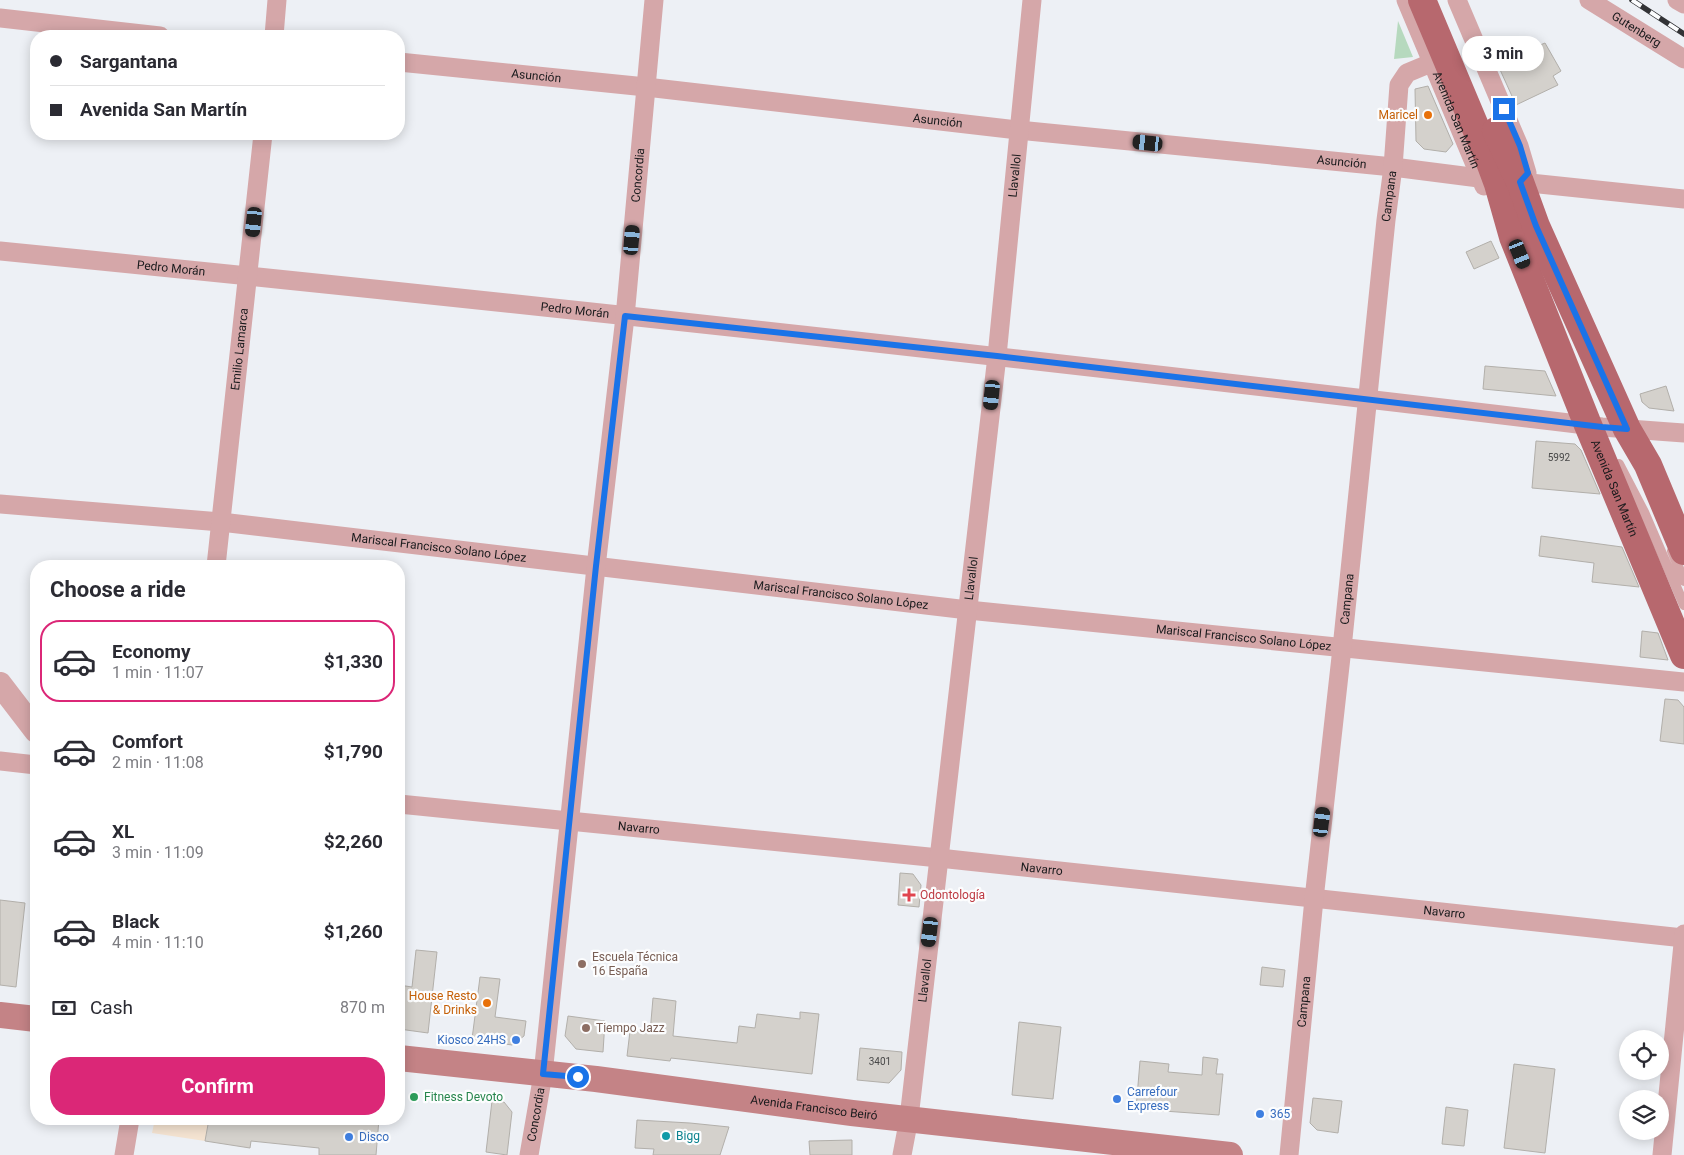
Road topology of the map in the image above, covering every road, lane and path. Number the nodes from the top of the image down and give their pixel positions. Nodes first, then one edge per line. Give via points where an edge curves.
1 (277, 0) edge
2 (654, 0) edge
3 (1032, 0) edge
4 (1406, 0) edge
5 (1422, 0) edge
6 (1441, 0) edge
7 (1457, 0) edge
8 (1589, 0) edge
9 (1677, 0) edge
10 (1684, 4) edge
11 (0, 18) edge
12 (107, 30) edge
13 (274, 30) edge
14 (1684, 59) edge
15 (405, 63) edge
16 (1431, 63) junction
17 (646, 87) junction
18 (1018, 130) junction
19 (262, 140) edge
20 (1393, 167) junction
21 (1479, 178) junction
22 (1520, 182) junction
23 (1684, 199) edge
24 (1513, 237) junction
25 (0, 251) edge
26 (248, 276) junction
27 (625, 316) junction
28 (997, 356) junction
29 (1572, 358) dead end
30 (1368, 399) junction
31 (1605, 427) junction
32 (1684, 433) edge
33 (1614, 454) dead end
34 (1637, 466) dead end
35 (0, 504) edge
36 (221, 522) junction
37 (1662, 528) dead end
38 (1684, 551) edge
39 (217, 560) edge
40 (596, 566) junction
41 (1684, 581) edge
42 (1684, 605) edge
43 (968, 610) junction
44 (1342, 648) junction
45 (1684, 655) edge
46 (1684, 682) edge
47 (0, 684) edge
48 (30, 723) edge
49 (0, 761) edge
50 (30, 764) edge
51 (405, 805) edge
52 (570, 822) junction
53 (939, 858) junction
54 (1314, 899) junction
55 (1684, 934) edge
56 (1684, 938) edge
57 (0, 1015) edge
58 (30, 1018) edge
59 (405, 1059) edge
60 (543, 1074) junction
61 (909, 1118) junction
62 (129, 1125) edge
63 (124, 1155) edge
64 (529, 1155) edge
65 (902, 1155) edge
66 (1230, 1155) edge
67 (1289, 1155) edge
68 (1662, 1155) edge

1 - 13 street
2 - 17 street, Concordia
3 - 18 street, Llavallol
4 - 16 street, Avenida San Martín
5 - 24 main road, Avenida San Martín via 1488,157
6 - 22 main road, Avenida San Martín
7 - 22 street via 1520,146 1528,173
8 - 14 street, Gutenberg
9 - 10 street
11 - 12 street
15 - 17 street, Asunción
16 - 20 street, Campana via 1407,73 1399,85
16 - 21 street, Avenida San Martín
17 - 18 street, Asunción
17 - 27 street, Concordia
18 - 20 street, Asunción
18 - 28 street, Llavallol
19 - 26 street, Emilio Lamarca
20 - 21 street, Asunción
20 - 30 street, Campana
21 - 24 street, Avenida San Martín
22 - 23 street
22 - 31 main road, Avenida San Martín
24 - 29 lane via 1550,306
24 - 31 main road, Avenida San Martín
25 - 26 street, Pedro Morán
26 - 27 street, Pedro Morán
26 - 36 street, Emilio Lamarca
27 - 28 street, Pedro Morán
27 - 40 street, Concordia
28 - 30 street, Pedro Morán
28 - 43 street, Llavallol
30 - 31 street, Pedro Morán
30 - 44 street, Campana
31 - 32 street, Pedro Morán
31 - 34 lane
31 - 38 main road, Avenida San Martín via 1648,465
31 - 45 main road, Avenida San Martín
33 - 42 lane via 1644,512
35 - 36 street, Mariscal Francisco Solano López
36 - 39 street, Emilio Lamarca
36 - 40 street, Mariscal Francisco Solano López
37 - 41 lane
40 - 43 street, Mariscal Francisco Solano López
40 - 52 street, Concordia
43 - 44 street, Mariscal Francisco Solano López
43 - 53 street, Llavallol
44 - 46 street, Mariscal Francisco Solano López
44 - 54 street, Campana
47 - 48 street
49 - 50 street
51 - 52 street, Navarro
52 - 53 street, Navarro
52 - 60 street, Concordia
53 - 54 street, Navarro
53 - 61 street, Llavallol
54 - 56 street, Navarro
54 - 67 street, Campana
55 - 56 street
56 - 68 street
57 - 58 main road
59 - 60 main road, Avenida Francisco Beiró
60 - 61 main road, Avenida Francisco Beiró
60 - 64 street, Concordia
61 - 65 street, Llavallol
61 - 66 main road, Avenida Francisco Beiró
62 - 63 street

